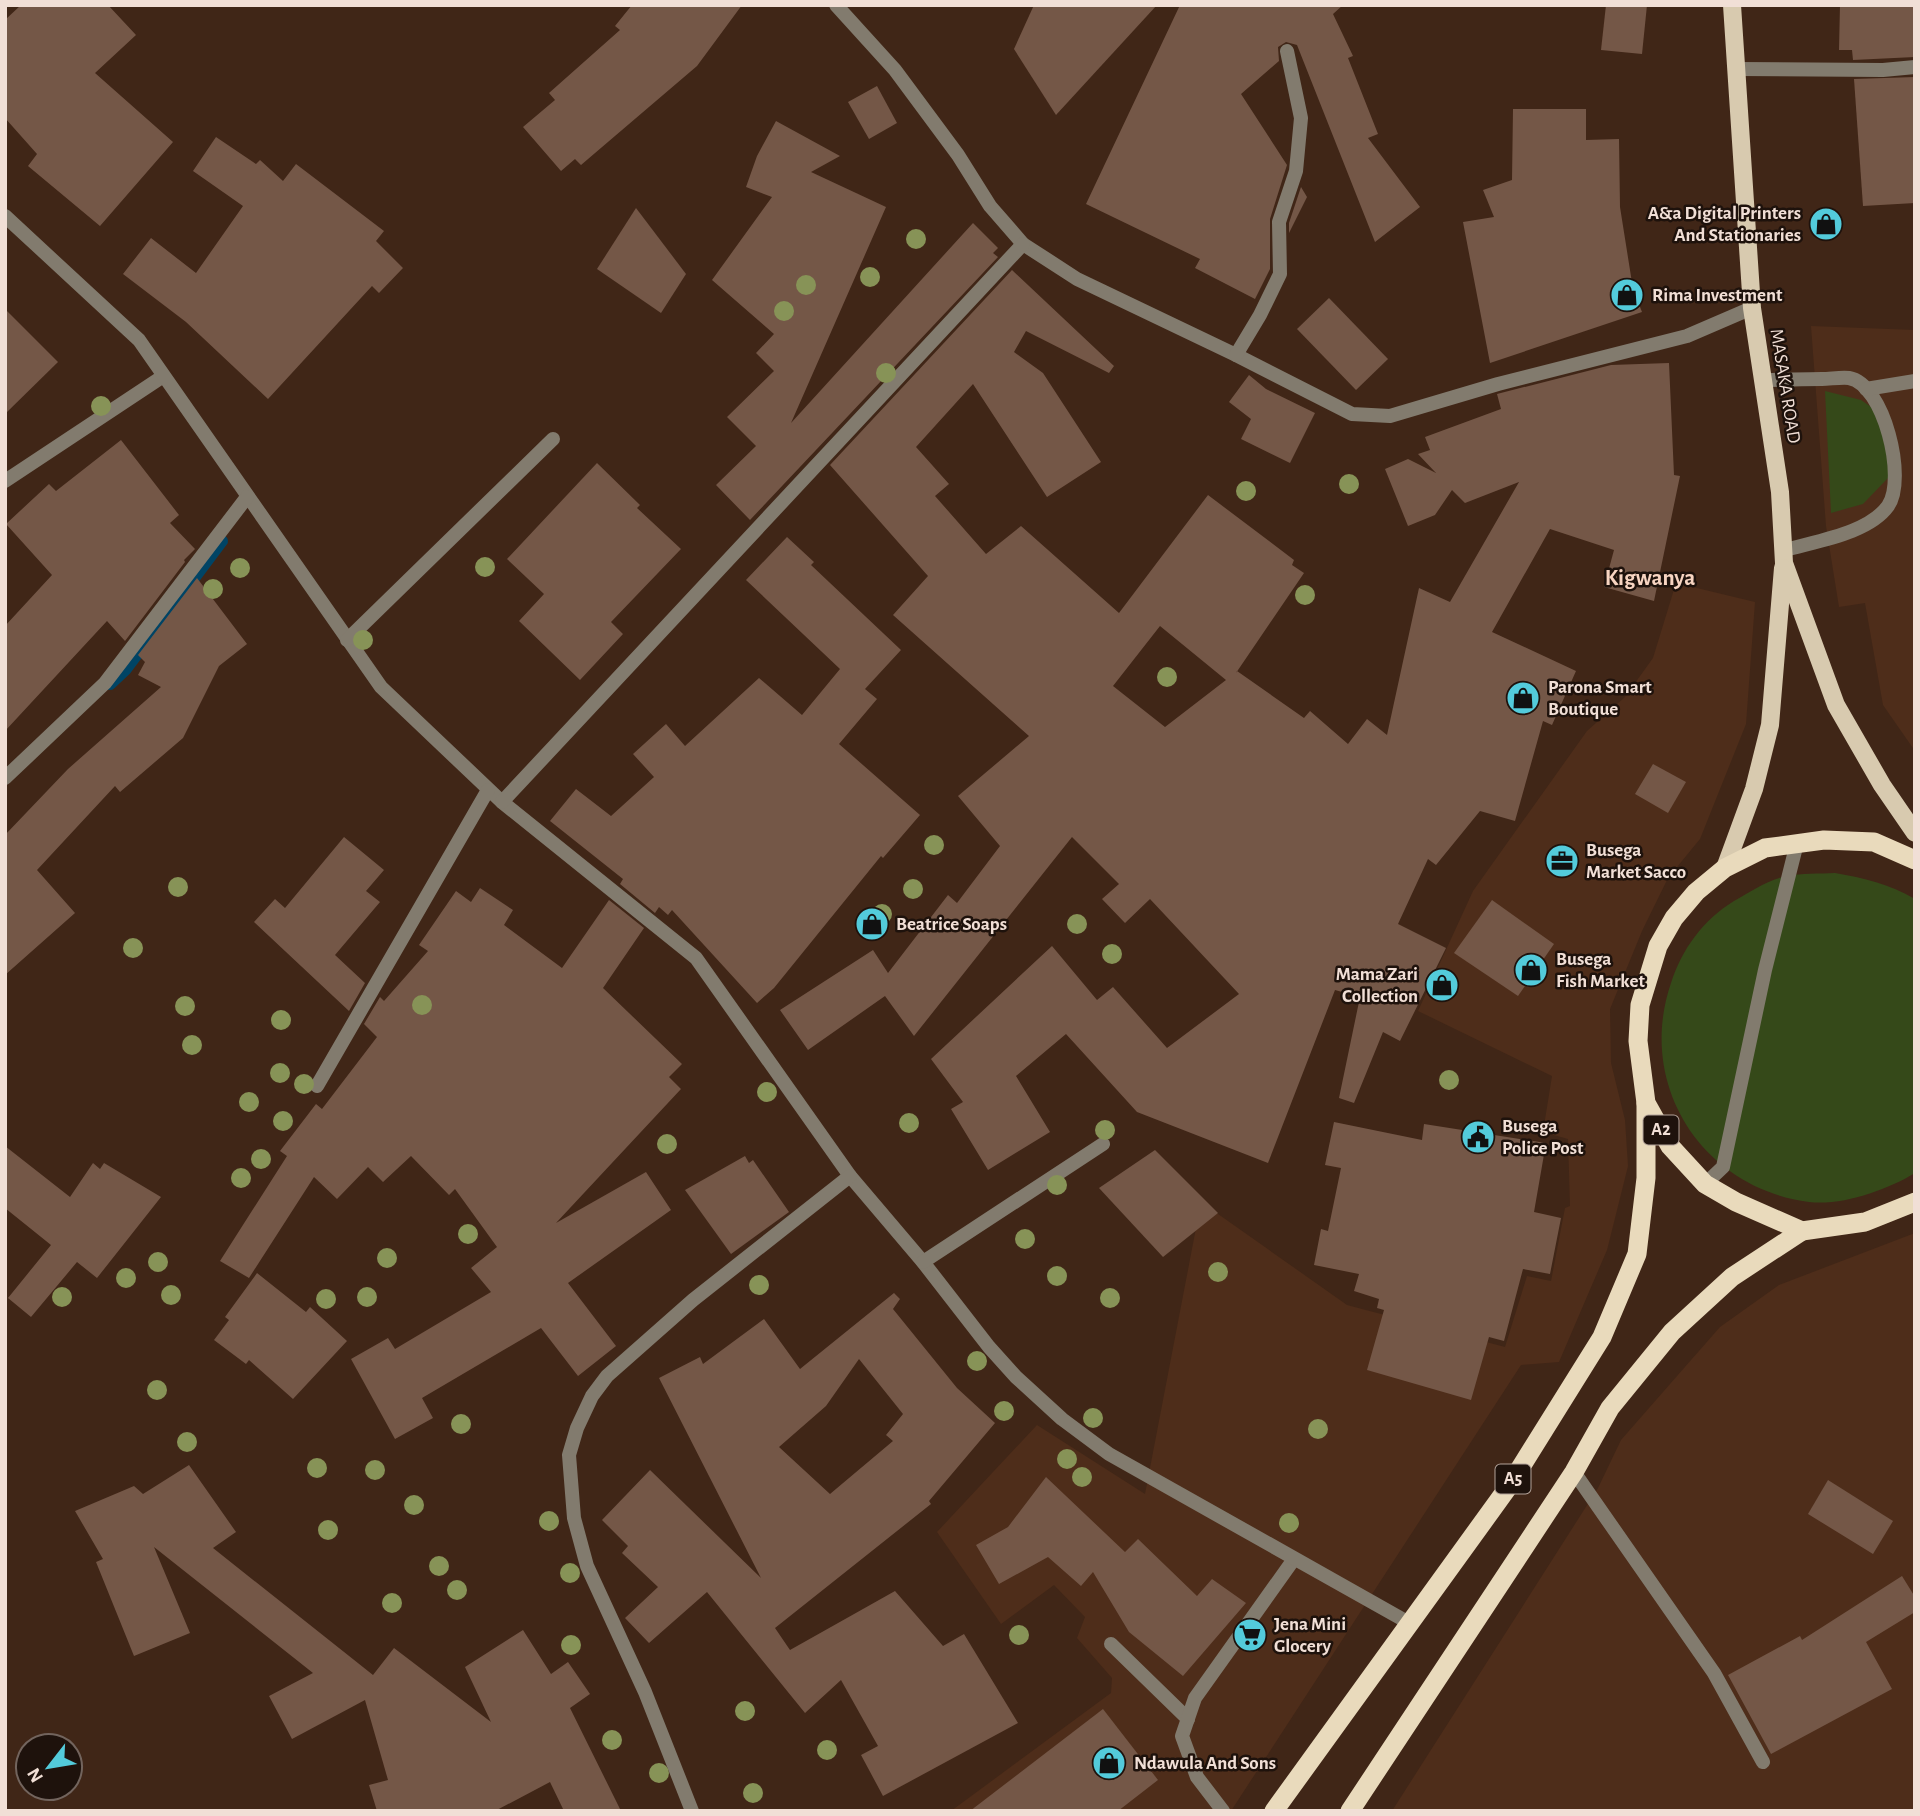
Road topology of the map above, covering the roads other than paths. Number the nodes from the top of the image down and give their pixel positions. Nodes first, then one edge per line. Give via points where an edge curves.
1 (836, 5) edge
2 (1732, 5) edge
3 (1287, 51) dead end
4 (1915, 67) edge
5 (1737, 69) junction
6 (5, 216) edge
7 (1023, 244) junction
8 (1752, 309) junction
9 (1236, 355) junction
10 (162, 377) junction
11 (1763, 380) junction
12 (1915, 381) edge
13 (1867, 389) junction
14 (553, 439) dead end
15 (5, 481) edge
16 (247, 498) junction
17 (1783, 557) junction
18 (347, 640) junction
19 (5, 778) edge
20 (488, 790) junction
21 (502, 802) junction
22 (1915, 833) edge
23 (1797, 843) junction
24 (1915, 860) edge
25 (1726, 868) junction
26 (317, 1086) dead end
27 (1646, 1103) junction
28 (1103, 1144) dead end
29 (850, 1177) junction
30 (1705, 1184) junction
31 (1915, 1202) edge
32 (1802, 1231) junction
33 (923, 1262) junction
34 (1574, 1472) junction
35 (1294, 1559) junction
36 (1411, 1623) junction
37 (1111, 1644) dead end
38 (1188, 1719) junction
39 (1763, 1762) dead end
40 (692, 1811) edge
41 (1223, 1811) edge
42 (1274, 1811) edge
43 (1350, 1811) edge

1 - 7 street via 895,70 990,206
2 - 5 main road, MASAKA ROAD / A2
3 - 9 street via 1301,118 1296,171 1279,222 1280,274
4 - 5 street
5 - 8 main road, MASAKA ROAD / A2
6 - 10 street via 139,340
7 - 9 street via 1077,279
7 - 21 street
8 - 9 street via 1687,336 1390,416 1352,414
8 - 11 main road, MASAKA ROAD / A2
10 - 15 street
10 - 16 street
11 - 13 street via 1851,378
11 - 17 main road, MASAKA ROAD / A2 via 1780,492
12 - 13 street
13 - 17 street via 1882,414 1892,445 1895,483 1890,504 1871,523
14 - 18 street
16 - 18 street
16 - 19 street via 105,683
17 - 22 main road, A2 via 1836,705
17 - 25 main road, A2 via 1770,725 1754,789
18 - 20 street via 381,687
20 - 21 street
20 - 26 street
21 - 29 street via 696,958
23 - 24 highway, A2 via 1874,842
23 - 25 highway, A2 via 1765,848
23 - 30 street via 1723,1167
25 - 27 highway, A2 via 1674,918 1658,946 1640,1005 1638,1041
27 - 30 highway, A2 via 1670,1146
27 - 36 highway, A5 via 1646,1178 1637,1254 1602,1337 1509,1486
28 - 33 street
29 - 33 street
29 - 40 street via 693,1300 607,1376 592,1396 569,1455 574,1518 587,1566 645,1692
30 - 32 highway, A2
31 - 32 highway via 1865,1222
32 - 34 highway, A5 via 1732,1277 1672,1332 1611,1408
33 - 35 street via 989,1348 1062,1419 1109,1454
34 - 39 street via 1714,1673
34 - 43 highway, A5
35 - 36 street
35 - 38 street via 1195,1698
36 - 42 highway, A5
37 - 38 street
38 - 41 street via 1182,1736 1197,1776

